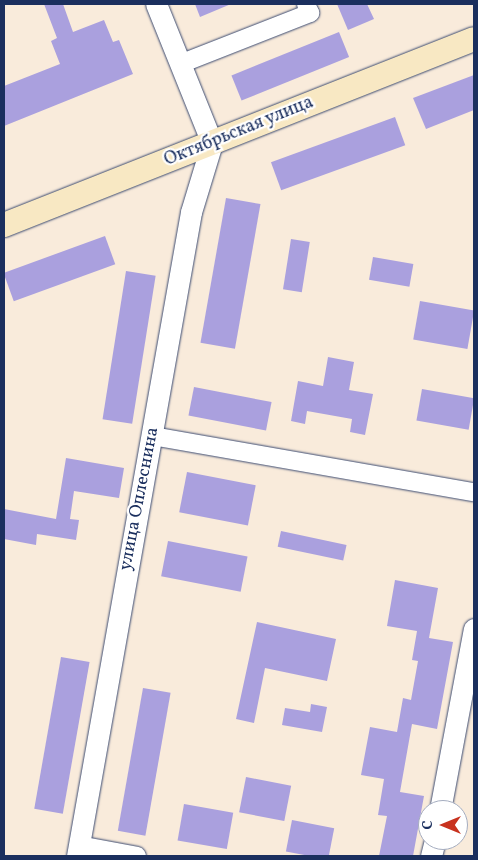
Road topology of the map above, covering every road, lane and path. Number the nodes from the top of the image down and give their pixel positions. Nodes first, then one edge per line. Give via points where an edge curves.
1 (156, 4) edge
2 (306, 4) edge
3 (474, 39) edge
4 (180, 64) junction
5 (212, 143) junction
6 (4, 225) edge
7 (152, 436) junction
8 (474, 492) edge
9 (474, 629) edge
10 (442, 800) edge
11 (78, 851) edge
12 (137, 856) edge

1 - 4 street
2 - 4 street via 310,13
3 - 5 main road, Октябрьская улица
4 - 5 street
5 - 6 main road, Октябрьская улица
5 - 7 street, улица Оплеснина via 191,212
7 - 8 street
7 - 11 street, улица Оплеснина
9 - 10 street
11 - 12 street

